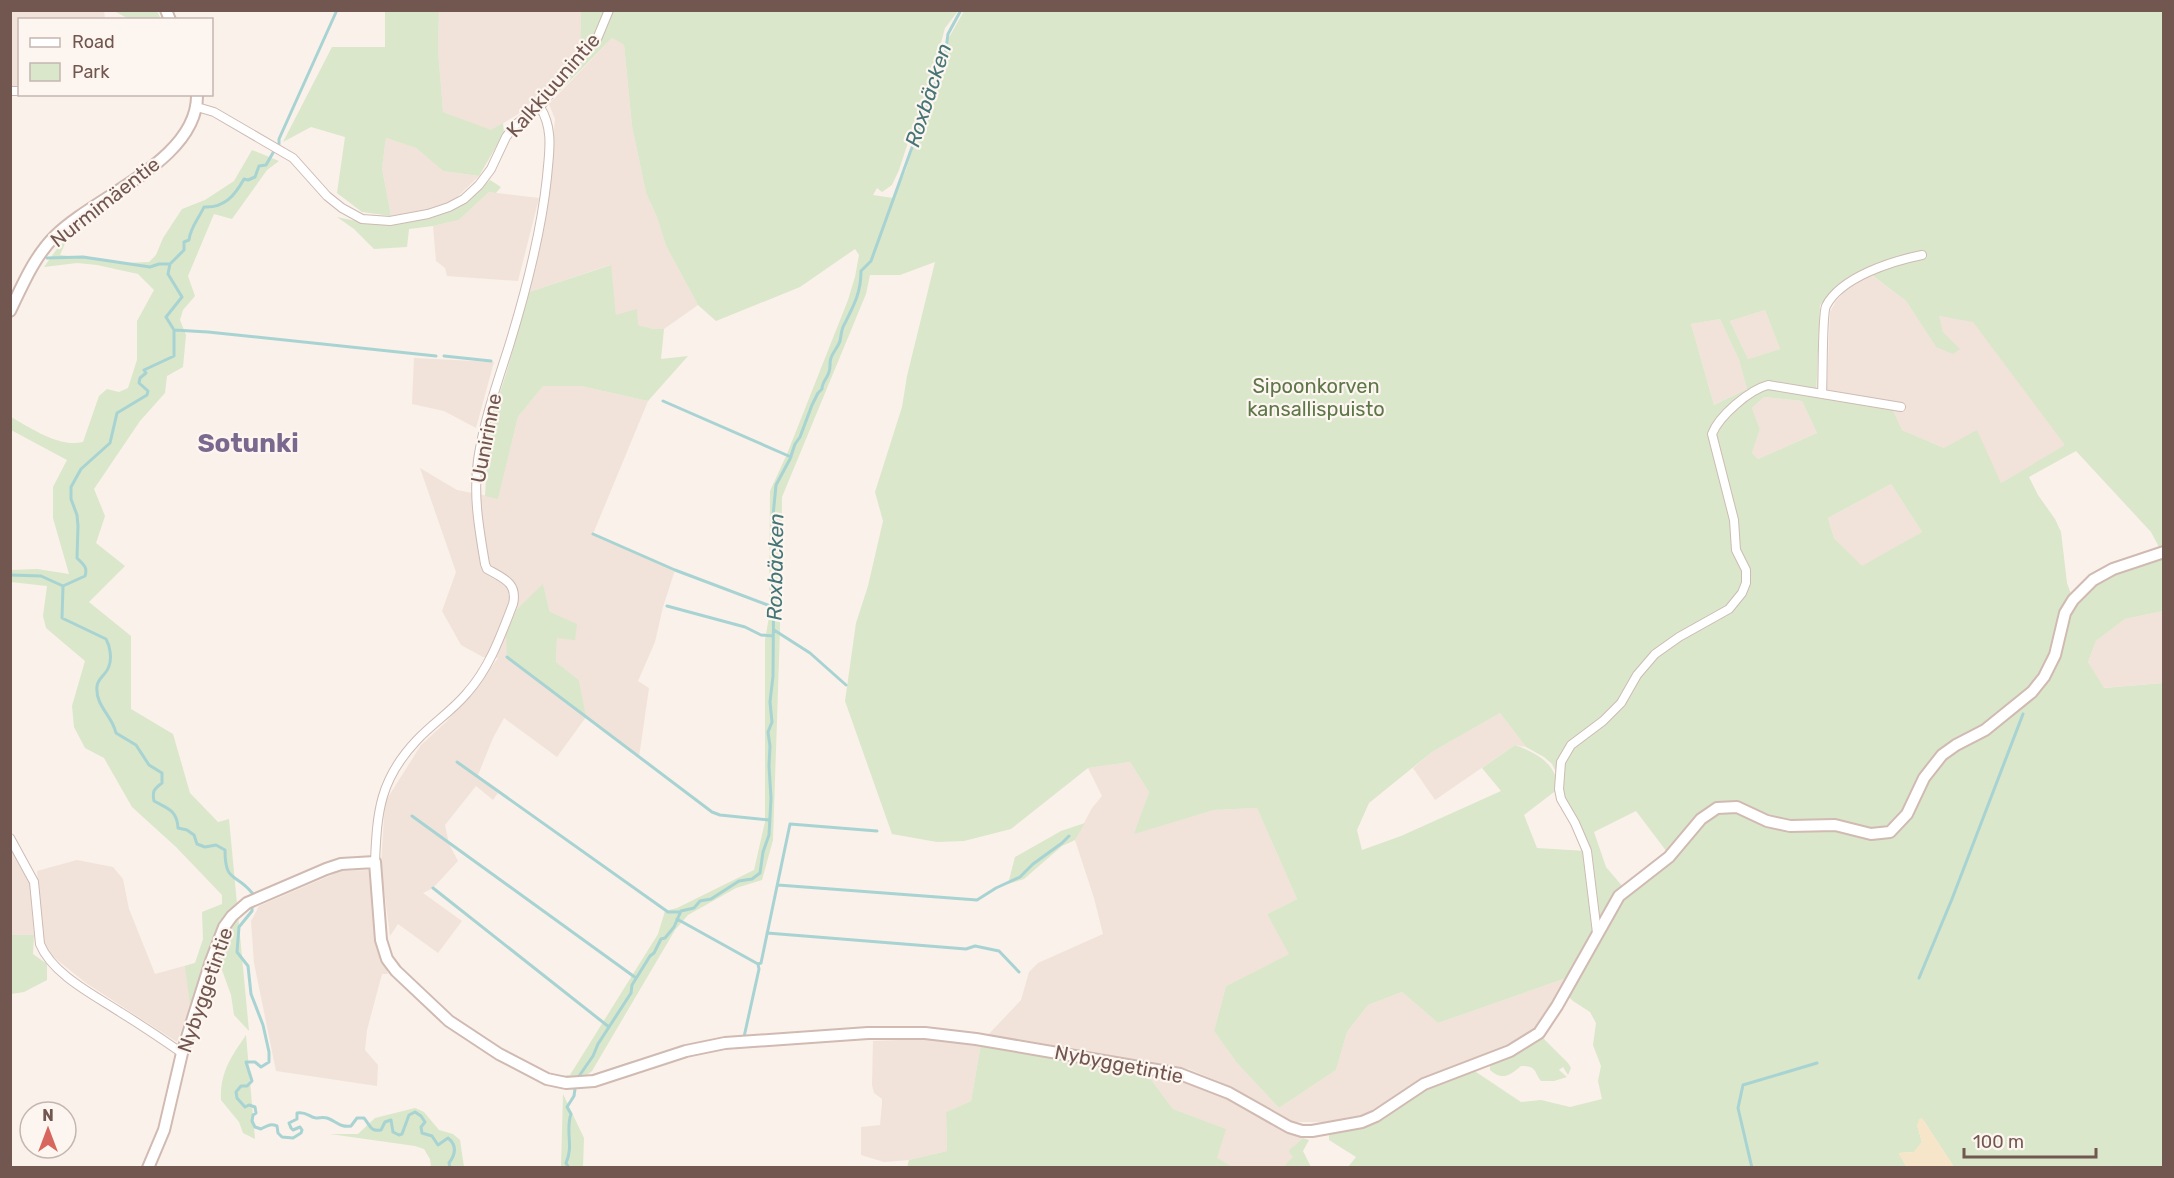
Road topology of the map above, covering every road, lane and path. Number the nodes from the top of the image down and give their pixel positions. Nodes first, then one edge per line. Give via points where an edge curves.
1 (609, 10) edge
2 (197, 96) edge
3 (197, 107) junction
4 (540, 107) junction
5 (1922, 255) dead end
6 (10, 311) edge
7 (1822, 394) junction
8 (1902, 407) dead end
9 (2163, 552) edge
10 (10, 838) edge
11 (375, 862) junction
12 (1598, 933) junction
13 (182, 1053) junction
14 (148, 1167) edge

1 - 4 street, Kalkkiuunintie via 597,39
2 - 3 street, Nurmimäentie
3 - 4 street, Kalkkiuunintie via 214,112 293,158 342,208 362,219 376,221 428,214 464,199 491,169 516,124
3 - 6 street, Nurmimäentie via 189,129 168,152 48,243 26,276
4 - 11 street, Uunirinne via 550,135 541,223 492,398 476,478 476,508 485,564 512,585 515,596 481,676 417,740 387,783 378,810
5 - 7 street via 1871,271 1844,285 1825,307
7 - 8 street
7 - 12 street via 1768,385 1751,392 1716,425 1712,434 1730,502 1736,550 1746,570 1742,593 1729,609 1655,654 1621,703 1564,753 1559,789 1587,851
9 - 12 street, Nybyggetintie via 2113,568 2093,579 2073,600 2051,666 2032,692 1985,730 1942,755 1924,778 1907,814 1890,832 1871,834 1835,825 1790,826 1767,821 1737,807 1717,807 1701,819 1669,857 1619,896
10 - 13 street via 34,882 40,944 51,962 80,987
11 - 12 street, Nybyggetintie via 381,940 396,971 449,1021 547,1079 566,1083 594,1081 686,1051 725,1043 877,1033 925,1034 1180,1074 1228,1093 1302,1131 1362,1122 1394,1106 1424,1084 1510,1051 1539,1033
11 - 13 street, Nybyggetintie via 326,869 247,903 232,915 217,943
13 - 14 street, Nybyggetintie via 164,1130

